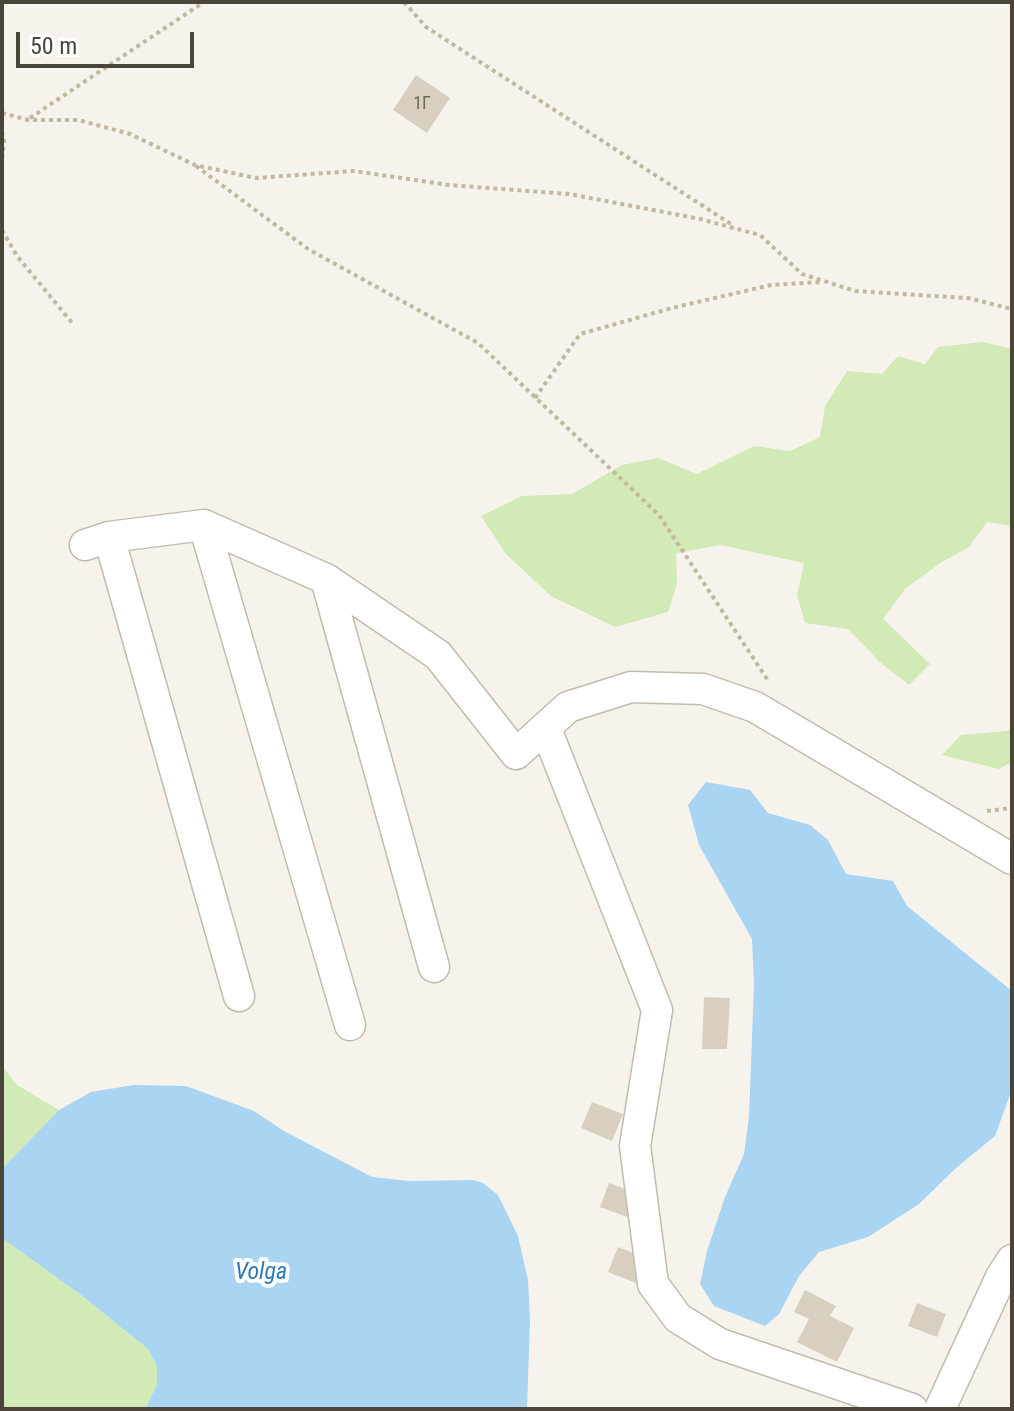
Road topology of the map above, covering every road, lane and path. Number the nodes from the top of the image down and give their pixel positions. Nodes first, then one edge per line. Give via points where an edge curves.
1 (204, 2) edge
2 (404, 2) edge
3 (2, 113) edge
4 (28, 120) junction
5 (2, 131) edge
6 (2, 161) edge
7 (195, 165) junction
8 (739, 229) junction
9 (2, 230) edge
10 (826, 282) junction
11 (1012, 309) edge
12 (73, 324) dead end
13 (535, 398) junction
14 (204, 525) junction
15 (326, 579) junction
16 (769, 683) dead end
17 (550, 739) dead end
18 (1012, 859) edge
19 (434, 967) dead end
20 (239, 996) dead end
21 (350, 1025) dead end
22 (1012, 1260) edge
23 (912, 1409) edge
24 (940, 1409) edge

1 - 4 path
2 - 8 path via 426,27
3 - 4 path
4 - 7 path via 78,120 130,134
5 - 6 path
7 - 8 path via 256,178 354,171 569,194
7 - 13 path via 308,249 478,343
8 - 10 path via 760,235 802,274
9 - 12 path
10 - 11 path via 855,291 968,298
10 - 13 path via 771,285 580,334
13 - 16 path via 659,515
14 - 15 lane
14 - 20 lane via 97,541
14 - 21 lane
15 - 18 lane via 438,655 516,754 568,707 631,687 703,689 755,707
15 - 19 lane
17 - 23 lane via 657,1010 635,1146 653,1284 678,1318 720,1344
22 - 24 lane

